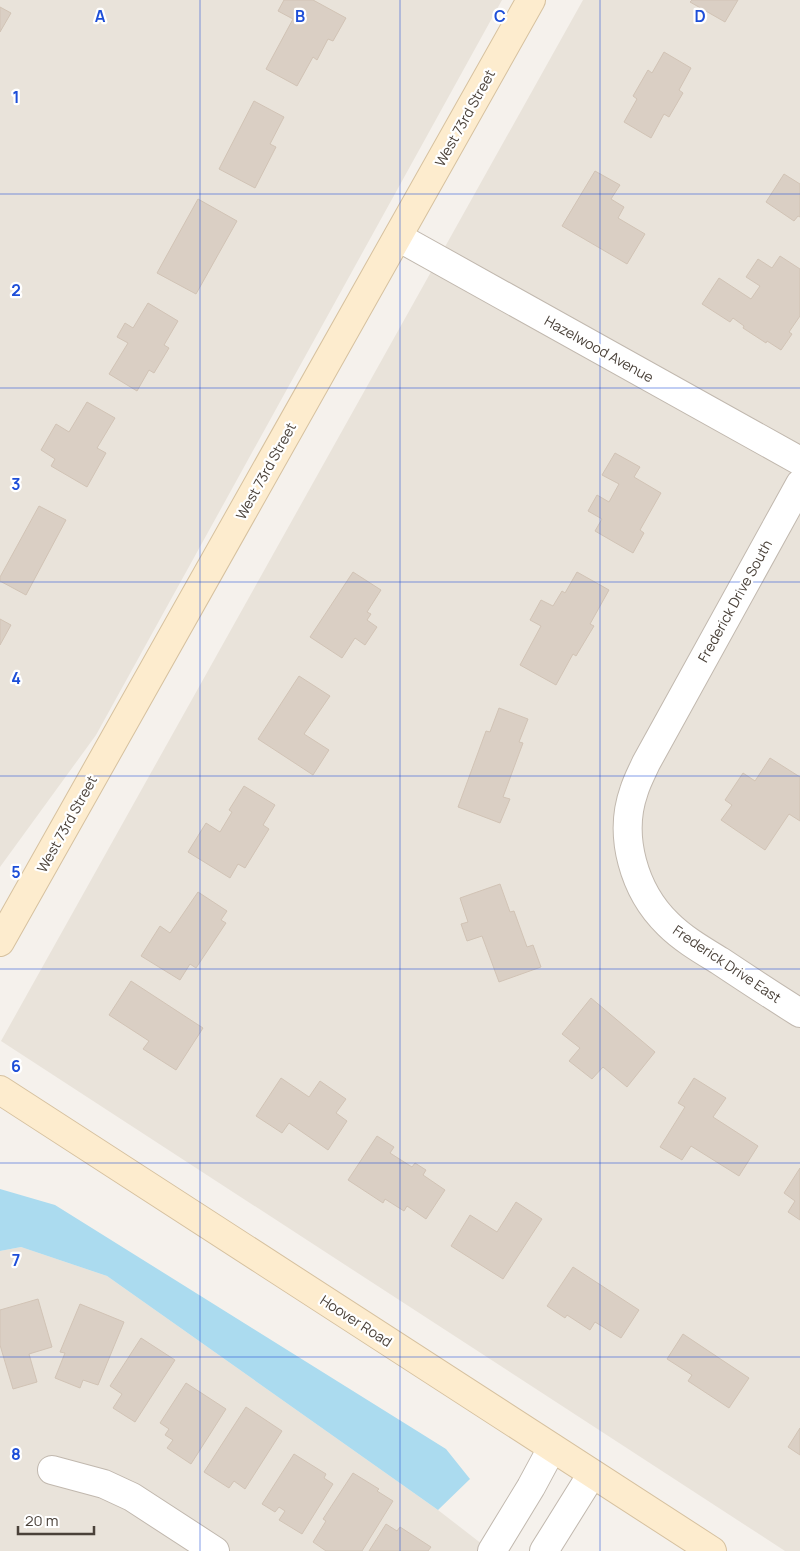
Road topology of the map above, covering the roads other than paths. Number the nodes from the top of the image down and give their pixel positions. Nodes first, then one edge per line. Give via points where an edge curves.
1 (531, 0) edge
2 (398, 237) junction
3 (800, 461) edge
4 (800, 484) edge
5 (670, 718) joint
6 (0, 942) edge
7 (800, 1013) edge
8 (0, 1090) edge
9 (552, 1448) junction
10 (52, 1470) dead end
11 (592, 1474) junction
12 (215, 1551) edge
13 (492, 1551) edge
14 (544, 1551) edge
15 (712, 1551) edge

1 - 2 main road, West 73rd Street
2 - 3 street, Hazelwood Avenue
2 - 6 main road, West 73rd Street
4 - 5 street, Frederick Drive South
5 - 7 street, Frederick Drive East via 641,772 629,812 628,843 639,882 654,908 683,937
8 - 9 main road, Hoover Road
9 - 11 main road, Hoover Road
9 - 13 street
10 - 12 street via 104,1484 132,1496
11 - 14 street
11 - 15 main road, Hoover Road

